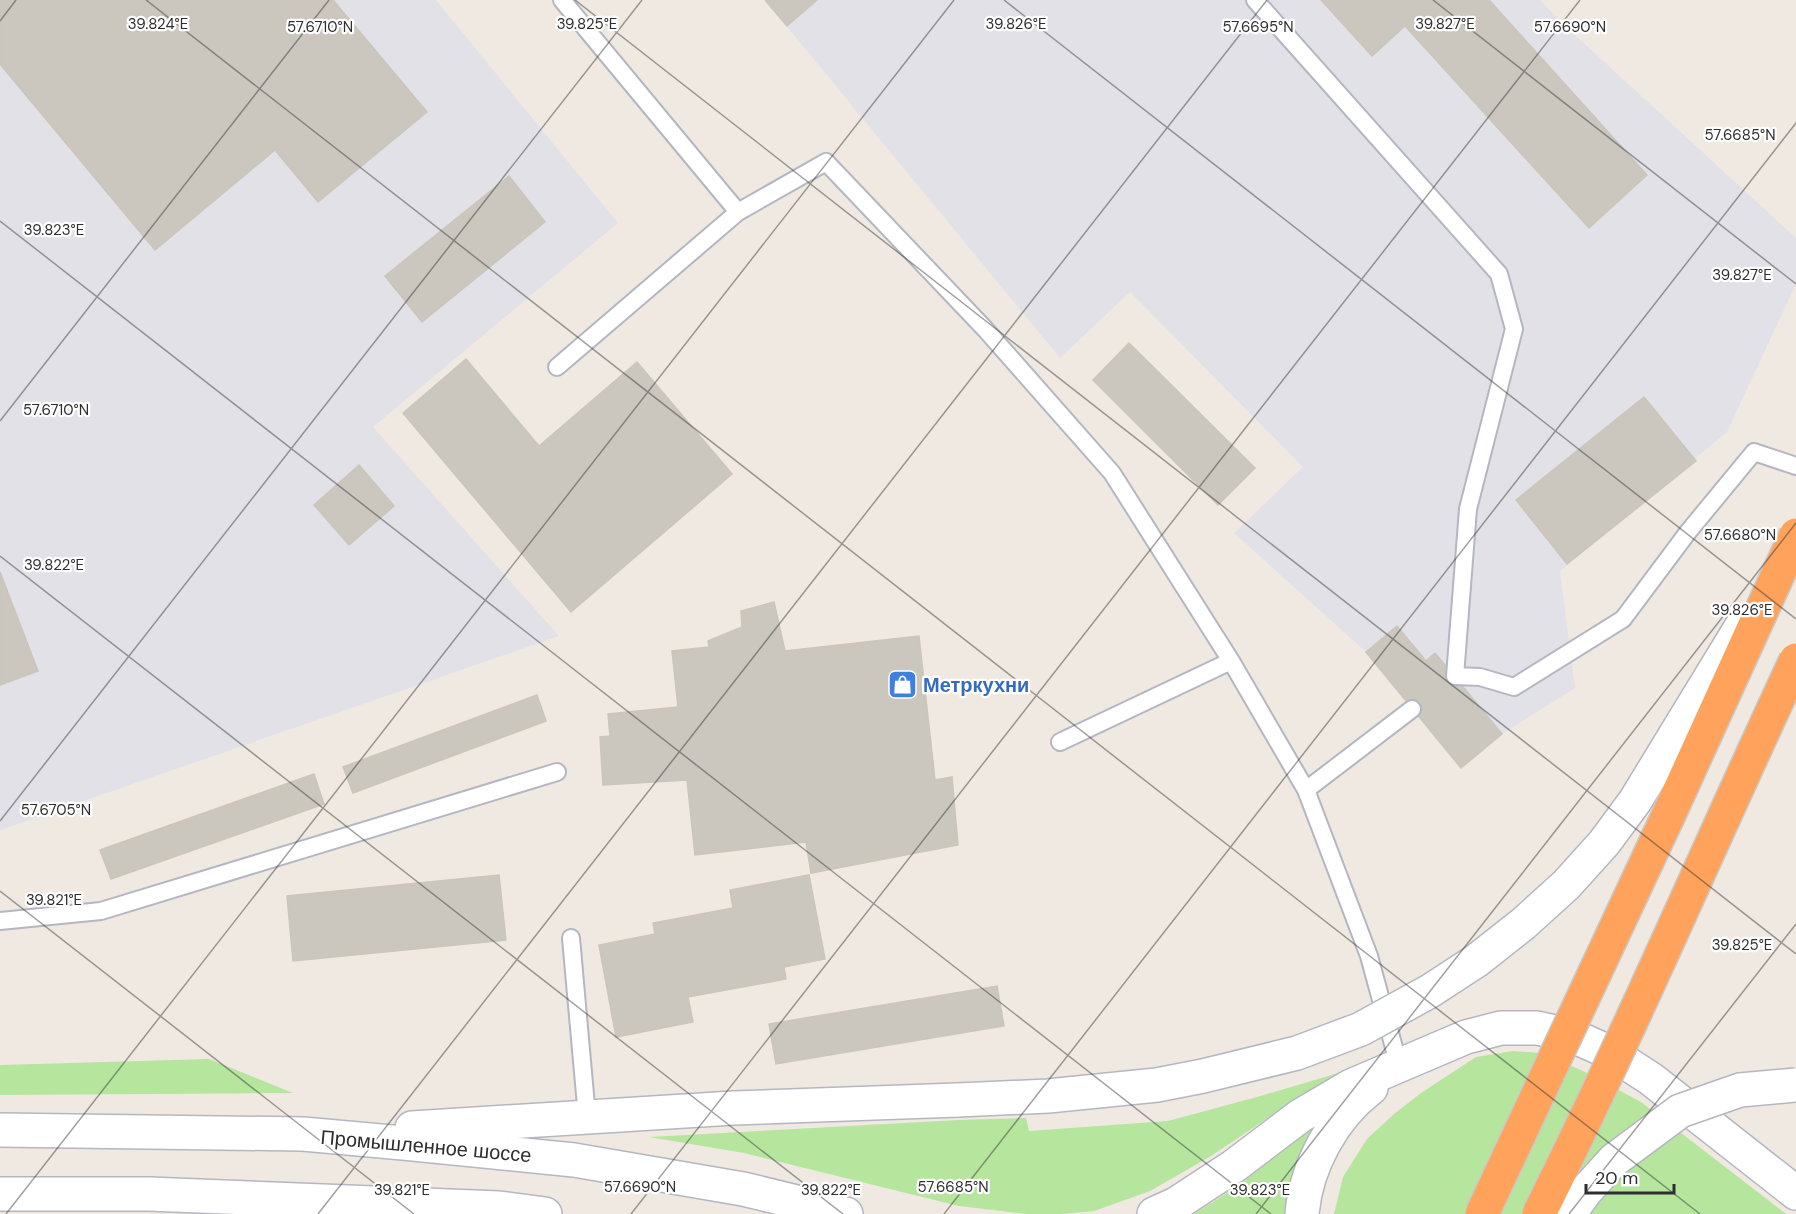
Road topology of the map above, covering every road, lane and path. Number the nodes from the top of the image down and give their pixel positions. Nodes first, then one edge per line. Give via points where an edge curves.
1 (562, 0) edge
2 (1255, 0) edge
3 (738, 212) junction
4 (557, 367) dead end
5 (1796, 466) edge
6 (1796, 535) edge
7 (1796, 660) edge
8 (1231, 661) junction
9 (1412, 709) dead end
10 (1060, 742) dead end
11 (557, 772) dead end
12 (1306, 790) junction
13 (0, 921) edge
14 (571, 938) dead end
15 (1399, 1066) junction
16 (1796, 1085) edge
17 (587, 1117) junction
18 (0, 1130) edge
19 (303, 1134) junction
20 (1796, 1193) edge
21 (0, 1194) edge
22 (149, 1194) junction
23 (214, 1214) edge
24 (544, 1214) edge
25 (846, 1214) edge
26 (1154, 1214) edge
27 (1302, 1214) edge
28 (1482, 1214) edge
29 (1539, 1214) edge
30 (1569, 1214) edge

1 - 3 lane
2 - 5 lane via 1499,274 1514,329 1468,508 1455,676 1480,677 1514,687 1524,681 1623,619 1754,452
3 - 4 lane
3 - 8 lane via 826,162 985,329 1112,473
6 - 17 main road, bridge via 1665,754 1604,843 1566,885 1476,961 1361,1029 1298,1053 1157,1085 1048,1096
6 - 28 highway, bridge
7 - 29 highway, bridge via 1586,1121
8 - 10 lane
8 - 12 lane
9 - 12 lane
11 - 13 lane via 101,911
12 - 15 lane via 1369,956
14 - 17 lane
15 - 20 main road via 1466,1037 1501,1028 1537,1028 1573,1036 1611,1053 1651,1079
15 - 26 main road via 1351,1086 1300,1116 1234,1166
15 - 27 main road via 1361,1095 1333,1128 1312,1166
16 - 30 main road, bridge via 1740,1090 1680,1111 1614,1160
17 - 19 main road
18 - 19 main road, Промышленное шоссе
19 - 25 main road, Промышленное шоссе via 574,1160 743,1189
21 - 22 main road
22 - 23 main road
22 - 24 main road via 499,1208

